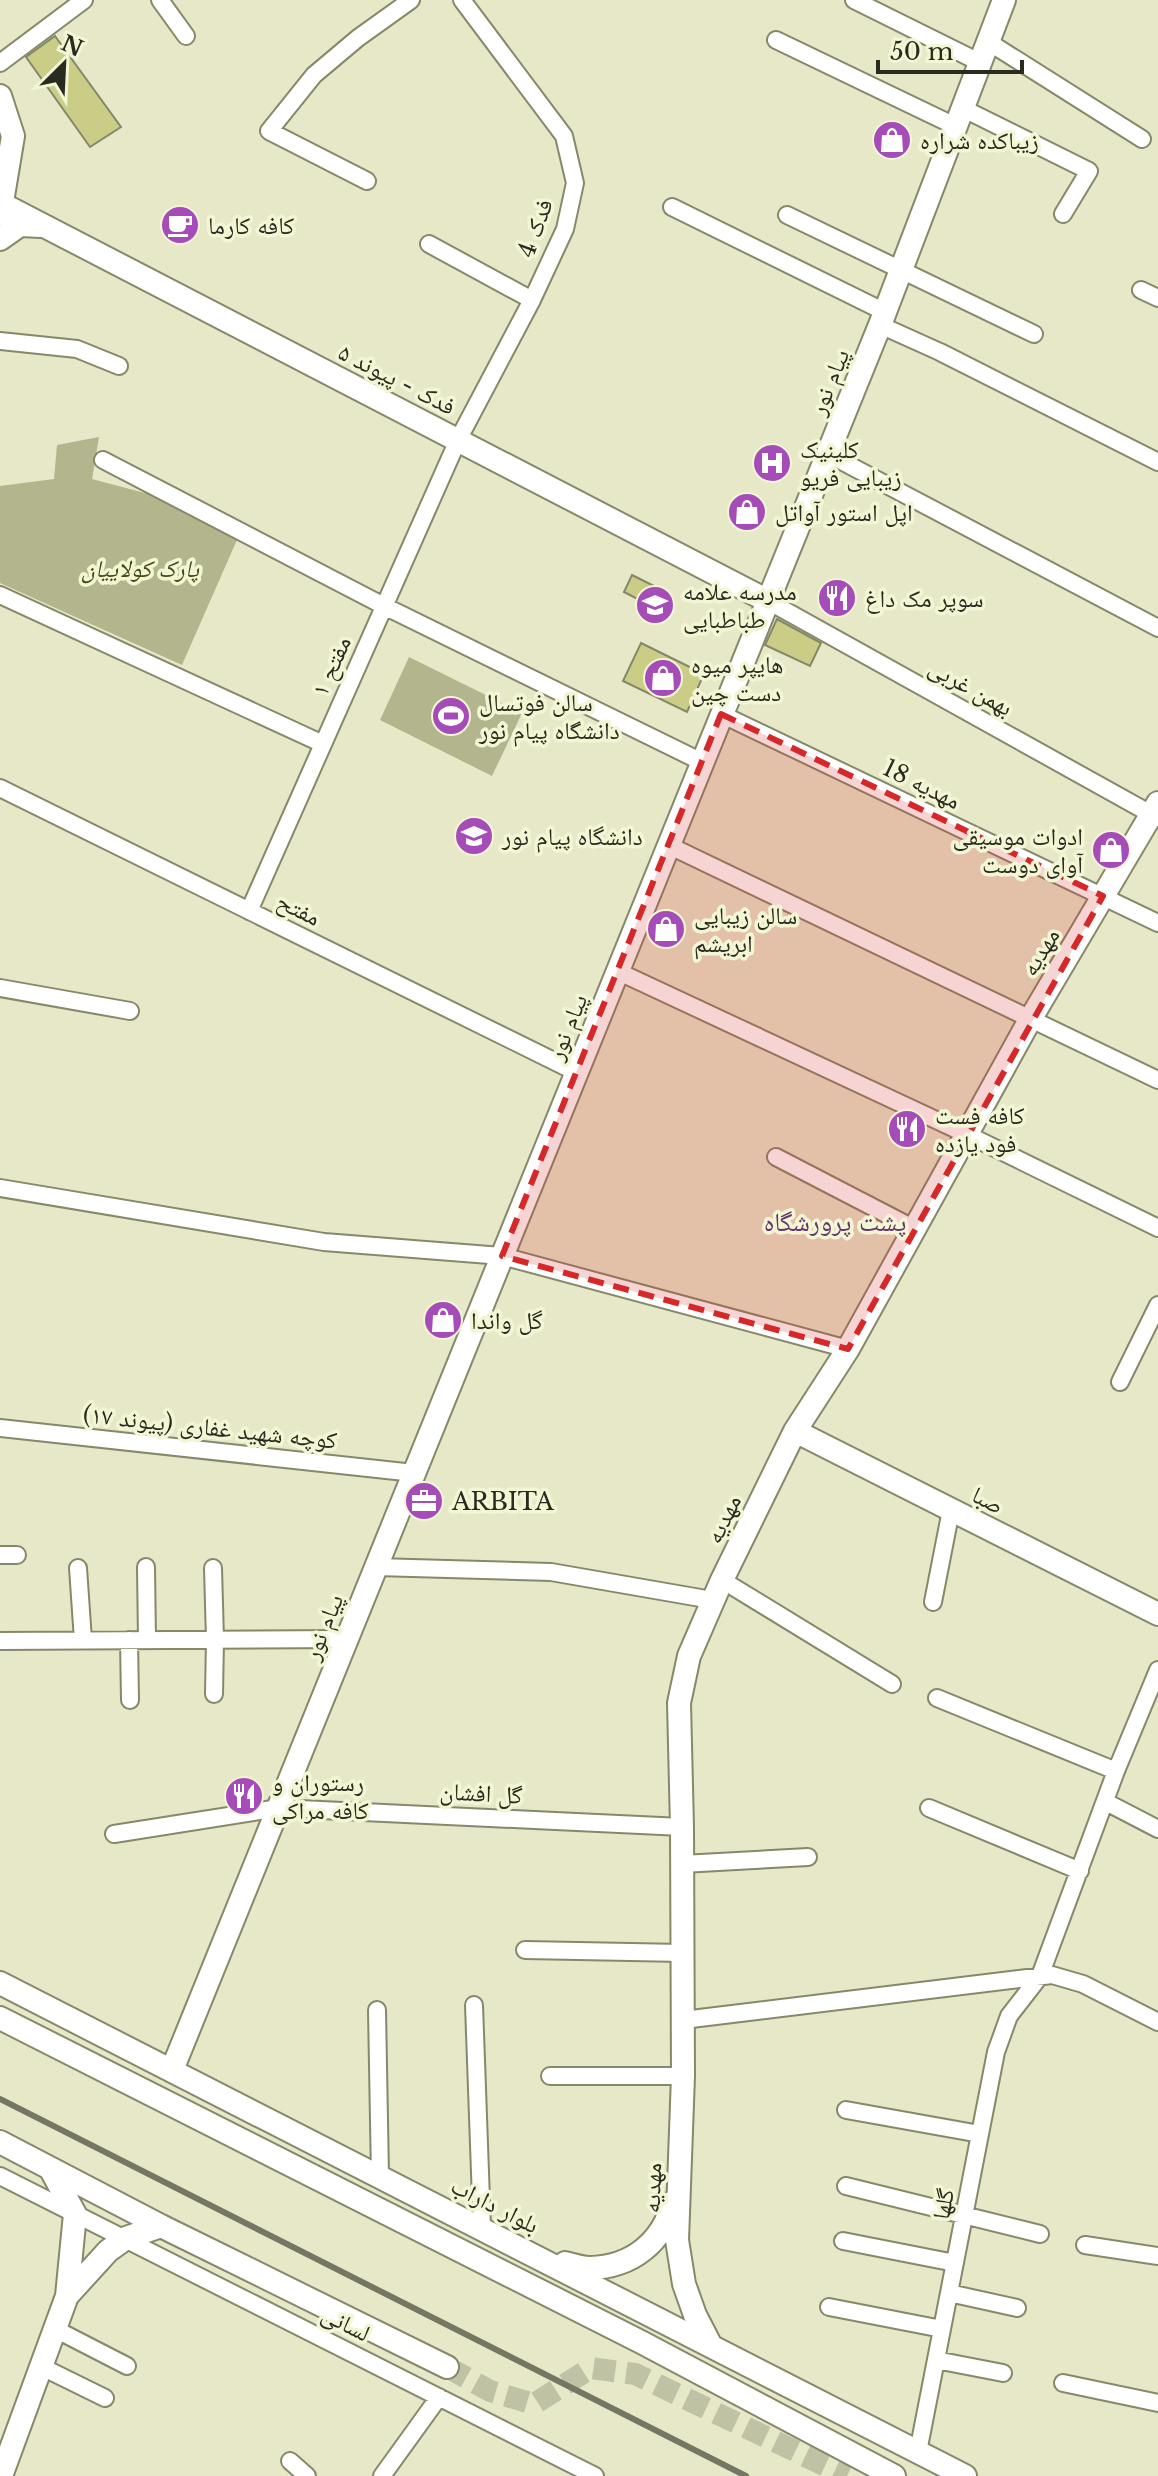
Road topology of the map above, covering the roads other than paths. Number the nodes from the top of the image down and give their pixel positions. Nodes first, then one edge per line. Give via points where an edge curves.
1 (84, 0) edge
2 (160, 0) edge
3 (411, 0) edge
4 (462, 0) edge
5 (854, 0) edge
6 (1004, 0) edge
7 (186, 36) dead end
8 (776, 40) dead end
9 (983, 52) junction
10 (0, 63) edge
11 (0, 96) edge
12 (959, 117) junction
13 (1142, 139) dead end
14 (5, 167) edge
15 (367, 181) dead end
16 (0, 207) edge
17 (672, 207) dead end
18 (1063, 214) dead end
19 (787, 215) dead end
20 (46, 227) junction
21 (0, 239) edge
22 (429, 244) dead end
23 (901, 269) junction
24 (1141, 290) dead end
25 (1158, 298) edge
26 (532, 300) junction
27 (882, 318) junction
28 (1034, 334) dead end
29 (0, 341) edge
30 (119, 366) dead end
31 (458, 440) junction
32 (828, 454) junction
33 (103, 460) dead end
34 (1158, 462) edge
35 (0, 595) edge
36 (768, 601) junction
37 (384, 606) junction
38 (1158, 628) edge
39 (721, 714) junction
40 (323, 744) junction
41 (702, 762) junction
42 (0, 788) edge
43 (1156, 812) edge
44 (668, 845) junction
45 (1103, 896) junction
46 (249, 911) junction
47 (1158, 923) edge
48 (617, 971) junction
49 (0, 988) edge
50 (130, 1011) dead end
51 (1031, 1018) junction
52 (576, 1072) junction
53 (1158, 1080) edge
54 (966, 1134) junction
55 (776, 1157) dead end
56 (0, 1188) edge
57 (913, 1228) junction
58 (1158, 1228) edge
59 (502, 1256) junction
60 (1158, 1305) edge
61 (848, 1349) junction
62 (1120, 1382) dead end
63 (0, 1428) edge
64 (795, 1431) junction
65 (414, 1473) junction
66 (951, 1510) junction
67 (146, 1567) dead end
68 (376, 1567) junction
69 (78, 1568) dead end
70 (213, 1568) dead end
71 (717, 1590) junction
72 (933, 1602) dead end
73 (1158, 1614) edge
74 (346, 1639) junction
75 (83, 1640) junction
76 (129, 1640) junction
77 (147, 1640) junction
78 (215, 1640) junction
79 (0, 1641) edge
80 (1158, 1670) edge
81 (892, 1684) dead end
82 (214, 1694) dead end
83 (937, 1698) dead end
84 (130, 1700) dead end
85 (1116, 1771) junction
86 (1106, 1802) junction
87 (279, 1808) junction
88 (929, 1808) dead end
89 (682, 1827) junction
90 (1158, 1829) edge
91 (114, 1834) dead end
92 (808, 1857) dead end
93 (682, 1864) junction
94 (1080, 1871) junction
95 (525, 1950) dead end
96 (683, 1953) junction
97 (1040, 1976) junction
98 (0, 1983) edge
99 (474, 2005) dead end
100 (377, 2010) dead end
101 (0, 2018) edge
102 (683, 2020) junction
103 (1158, 2022) edge
104 (172, 2070) junction
105 (550, 2076) dead end
106 (683, 2076) junction
107 (846, 2110) dead end
108 (980, 2134) junction
109 (0, 2142) edge
110 (51, 2170) junction
111 (0, 2176) edge
112 (380, 2176) junction
113 (677, 2185) junction
114 (846, 2186) dead end
115 (75, 2214) junction
116 (965, 2216) junction
117 (161, 2226) junction
118 (482, 2228) junction
119 (1040, 2234) dead end
120 (126, 2238) junction
121 (843, 2241) dead end
122 (1085, 2245) dead end
123 (532, 2254) junction
124 (1158, 2256) edge
125 (955, 2263) junction
126 (949, 2293) junction
127 (67, 2296) junction
128 (829, 2307) dead end
129 (1017, 2308) dead end
130 (55, 2329) junction
131 (942, 2329) junction
132 (711, 2346) junction
133 (936, 2360) junction
134 (127, 2366) dead end
135 (42, 2367) junction
136 (447, 2367) tunnel mouth
137 (1003, 2373) dead end
138 (1063, 2383) dead end
139 (439, 2397) junction
140 (105, 2398) dead end
141 (1158, 2403) edge
142 (5, 2451) edge
143 (918, 2452) junction
144 (290, 2461) dead end
145 (577, 2472) edge
146 (1, 2476) edge
147 (307, 2476) edge
148 (382, 2476) edge
149 (595, 2476) edge
150 (894, 2476) edge
151 (965, 2476) edge

1 - 10 street
2 - 7 street
3 - 15 street via 314,75 269,131
4 - 26 street, فدک 4 via 564,136 575,183 565,229
5 - 9 street
6 - 9 main road, پیام نور
8 - 12 street
9 - 12 main road, پیام نور
9 - 13 street
11 - 14 main road via 13,136
12 - 18 street via 1089,171
12 - 23 main road, پیام نور
14 - 16 main road
16 - 20 main road, فدک - پیوند ۵
17 - 27 street
19 - 23 street
20 - 21 main road via 20,225
20 - 31 main road, فدک - پیوند ۵
22 - 26 street
23 - 27 main road, پیام نور
23 - 28 street
24 - 25 street
26 - 31 street, فدک 4
27 - 32 main road, پیام نور
27 - 34 street
29 - 30 street via 77,349
31 - 36 main road, فدک - پیوند ۵
31 - 37 street, مفتح ۱
32 - 36 main road, پیام نور
32 - 38 street
33 - 37 street
35 - 40 street
36 - 39 main road, پیام نور
36 - 43 street, بهمن غربی
37 - 40 street, مفتح ۱
37 - 41 street
39 - 41 main road, پیام نور
39 - 45 street, مهدیه 18
40 - 46 street, مفتح ۱
41 - 44 main road, پیام نور
42 - 46 street, مفتح
43 - 45 main road, مهدیه
44 - 48 main road, پیام نور
44 - 51 street
45 - 47 street, مهدیه 18
45 - 51 main road, مهدیه
46 - 52 street, مفتح
48 - 52 main road, پیام نور
48 - 54 street
49 - 50 street
51 - 53 street
51 - 54 main road, مهدیه
52 - 59 main road, پیام نور
54 - 57 main road, مهدیه
54 - 58 street
55 - 57 street
56 - 59 street via 324,1242
57 - 61 main road, مهدیه
59 - 61 street
59 - 65 main road, پیام نور
60 - 62 street
61 - 64 main road, مهدیه
63 - 65 street, کوچه شهید غفاری (پیوند ۱۷)
64 - 66 main road, صبا
64 - 71 main road, مهدیه
65 - 68 main road, پیام نور
66 - 72 street
66 - 73 main road, صبا
67 - 77 street
68 - 71 street via 551,1572
68 - 74 main road, پیام نور
69 - 75 street
70 - 78 street
71 - 81 street
71 - 89 main road, مهدیه via 689,1656 679,1703
74 - 78 street
74 - 87 main road, پیام نور
75 - 76 street
75 - 79 street
76 - 77 street
76 - 84 street
77 - 78 street
78 - 82 street
80 - 85 street, گلها
83 - 85 street
85 - 86 street, گلها
86 - 90 street
86 - 94 street, گلها
87 - 89 street, گل افشان
87 - 91 street, گل افشان
87 - 104 main road, پیام نور
88 - 94 street
89 - 93 main road, مهدیه
92 - 93 street
93 - 96 main road, مهدیه
94 - 97 street, گلها
95 - 96 street
96 - 102 main road, مهدیه
97 - 102 street
97 - 103 street via 1083,1984
97 - 108 street, گلها via 1009,2016 996,2052
98 - 104 main road, بلوار داراب
99 - 118 street
100 - 112 street
101 - 150 main road
102 - 106 main road, مهدیه
104 - 112 main road, بلوار داراب
105 - 106 street
106 - 113 main road, مهدیه
107 - 108 street
108 - 116 street, گلها
109 - 110 main road
110 - 115 main road
110 - 117 main road
111 - 115 street, لسانی
112 - 118 main road, بلوار داراب
113 - 123 main road via 670,2215 655,2241 627,2260 589,2268
113 - 132 main road, مهدیه via 684,2284
114 - 116 street
115 - 120 street, لسانی
115 - 127 main road
116 - 119 street
116 - 125 street, گلها
117 - 120 main road
117 - 136 main road
118 - 123 main road, بلوار داراب
120 - 127 main road
120 - 139 street, لسانی
121 - 125 street
122 - 124 street
123 - 132 main road, بلوار داراب
125 - 126 street, گلها
126 - 129 street
126 - 131 street, گلها
127 - 130 main road
128 - 131 street
130 - 134 street
130 - 135 main road
131 - 133 street, گلها
132 - 143 main road, بلوار داراب
133 - 137 street
133 - 143 street, گلها
135 - 140 street
135 - 142 main road
138 - 141 street
139 - 145 street, لسانی
139 - 148 street
142 - 146 main road
143 - 151 main road, بلوار داراب
144 - 147 street
145 - 149 street, لسانی

